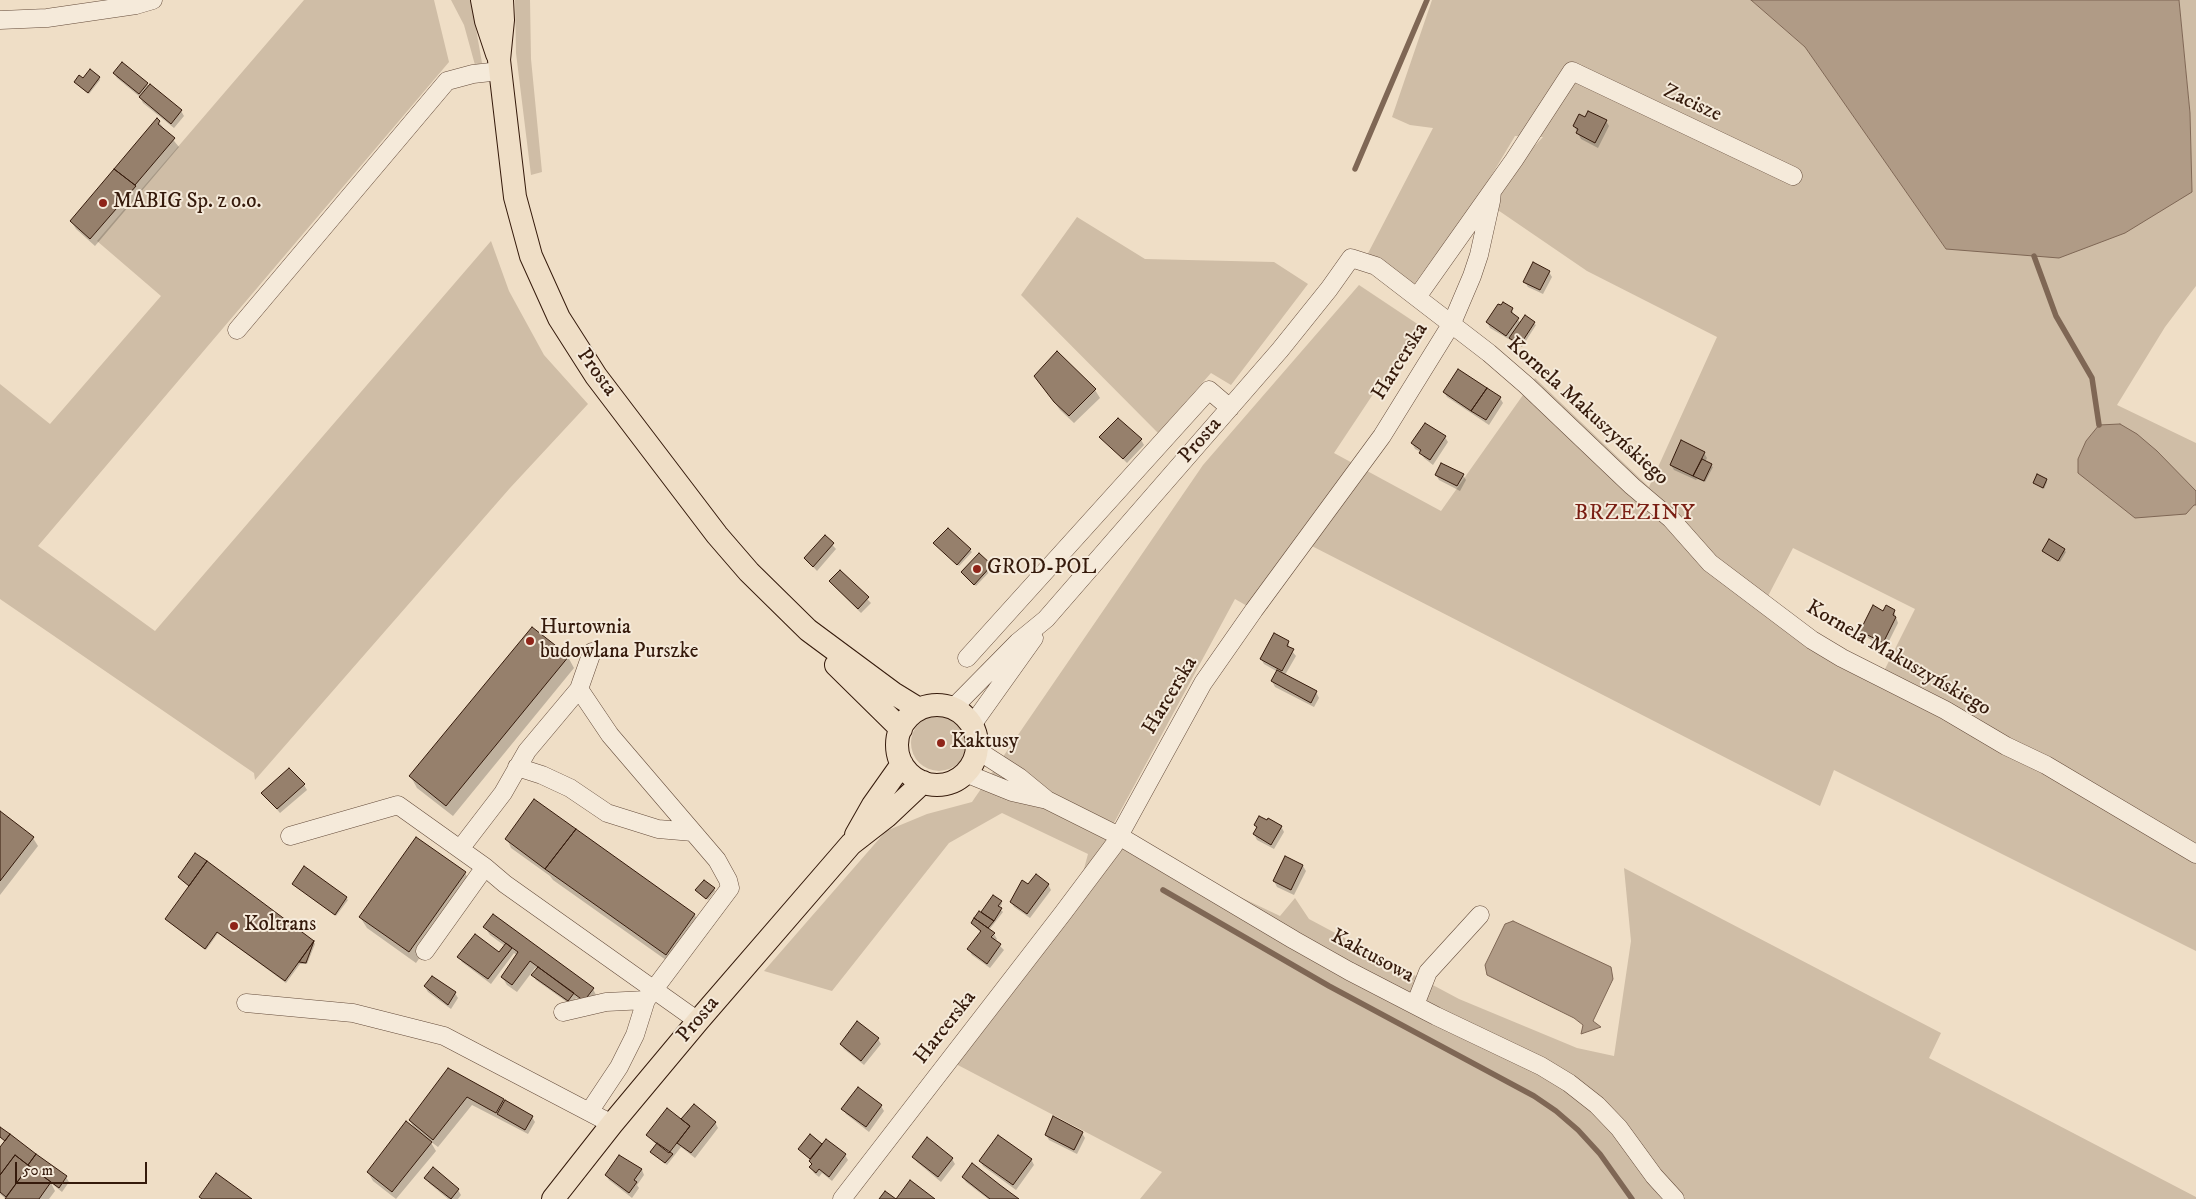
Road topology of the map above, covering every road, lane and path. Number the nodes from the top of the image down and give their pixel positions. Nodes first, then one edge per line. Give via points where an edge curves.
1 (153, 0) edge
2 (493, 10) edge
3 (0, 20) edge
4 (499, 66) junction
5 (1572, 71) joint
6 (1792, 176) dead end
7 (1492, 191) junction
8 (1351, 258) joint
9 (1417, 297) junction
10 (1452, 323) junction
11 (237, 330) dead end
12 (1230, 408) junction
13 (1046, 619) junction
14 (592, 652) dead end
15 (834, 656) junction
16 (966, 658) dead end
17 (579, 689) junction
18 (953, 708) junction
19 (919, 709) junction
20 (972, 726) junction
21 (901, 729) junction
22 (976, 750) junction
23 (902, 764) junction
24 (517, 767) junction
25 (966, 773) junction
26 (923, 782) junction
27 (1047, 800) junction
28 (880, 810) junction
29 (694, 832) junction
30 (290, 836) dead end
31 (1119, 836) junction
32 (460, 849) junction
33 (2196, 854) edge
34 (485, 867) junction
35 (1480, 915) dead end
36 (425, 951) dead end
37 (650, 994) junction
38 (246, 1002) dead end
39 (1415, 1005) junction
40 (563, 1012) dead end
41 (698, 1021) junction
42 (589, 1112) junction
43 (612, 1124) junction
44 (1654, 1176) junction
45 (553, 1199) edge
46 (842, 1199) edge
47 (1662, 1199) edge
48 (1675, 1199) edge

1 - 3 street via 47,18
2 - 4 main road, Prosta
4 - 11 street via 447,81
4 - 15 main road, Prosta via 518,212 538,275 558,318 596,376 717,535 770,595
5 - 6 street, Zacisze
5 - 7 street, Harcerska
7 - 9 street, Harcerska
7 - 10 street, Harcerska via 1479,254
8 - 9 street, Kornela Makuszyńskiego via 1376,266
8 - 12 street, Prosta via 1308,317
9 - 10 street, Kornela Makuszyńskiego
10 - 31 street, Harcerska via 1382,436 1203,683
10 - 33 street, Kornela Makuszyńskiego via 1526,385 1671,519 1710,563 1812,640 2046,765
12 - 13 street, Prosta
12 - 16 street via 1209,390
13 - 18 street, Prosta via 1018,642
13 - 20 street, Prosta
14 - 17 street
15 - 19 main road, Prosta
15 - 21 main road, Prosta
17 - 24 street
17 - 29 street via 610,735
18 - 19 main road via 936,705
18 - 20 main road
19 - 21 main road
20 - 22 main road
21 - 23 main road via 897,743
22 - 25 main road
22 - 27 street, Kaktusowa via 1019,777
23 - 26 main road
23 - 28 main road, Prosta
24 - 29 street via 570,788 607,813 658,829
24 - 32 street via 503,793
25 - 26 main road via 942,784
25 - 27 street, Kaktusowa via 1012,792
26 - 28 main road, Prosta
27 - 31 street, Kaktusowa
28 - 41 main road, Prosta
29 - 37 street via 717,860 730,888
30 - 32 street via 398,805
31 - 39 street, Kaktusowa via 1294,940
31 - 46 street, Harcerska
32 - 34 street
34 - 36 street
34 - 37 street
35 - 39 street via 1428,972
37 - 40 street
37 - 41 street
37 - 42 street via 619,1067
38 - 42 street via 353,1013 444,1036
39 - 44 street, Kaktusowa via 1570,1083 1612,1121
41 - 43 main road, Prosta
42 - 43 street
43 - 45 main road, Prosta
44 - 47 street, Kaktusowa
44 - 48 street, Kaktusowa

